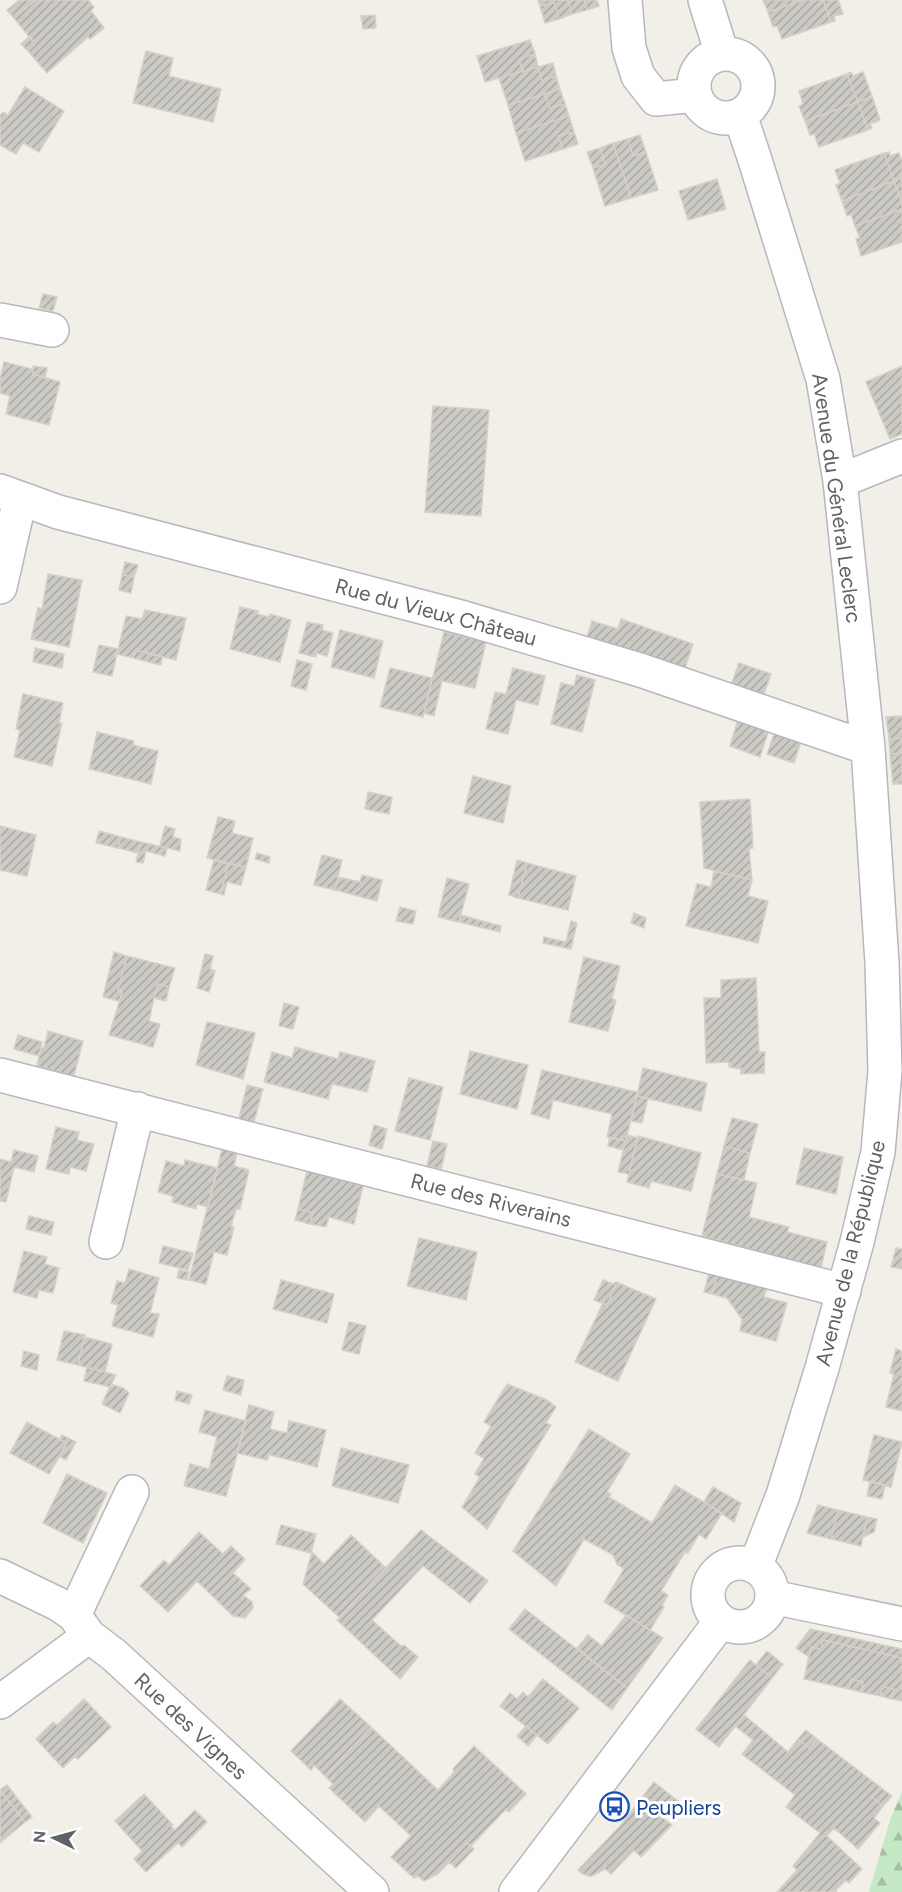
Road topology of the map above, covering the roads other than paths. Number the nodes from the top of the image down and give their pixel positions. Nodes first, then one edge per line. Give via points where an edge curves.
1 (625, 0) edge
2 (705, 0) edge
3 (722, 54) junction
4 (695, 95) junction
5 (740, 116) junction
6 (0, 320) edge
7 (52, 330) dead end
8 (902, 456) edge
9 (840, 481) junction
10 (10, 495) edge
11 (0, 586) edge
12 (868, 748) junction
13 (0, 1076) edge
14 (138, 1109) junction
15 (106, 1242) dead end
16 (843, 1291) junction
17 (132, 1492) dead end
18 (754, 1567) junction
19 (0, 1576) edge
20 (772, 1597) junction
21 (721, 1621) junction
22 (902, 1624) edge
23 (81, 1625) junction
24 (0, 1702) edge
25 (372, 1892) edge
26 (516, 1892) edge

1 - 4 street via 629,48 638,76 656,99
2 - 3 street
3 - 4 street via 711,57 696,73
3 - 5 street via 732,54 750,64 758,82 754,102
4 - 5 street via 708,113 728,118
5 - 9 street, Avenue du Général Leclerc via 824,379
6 - 7 street
8 - 9 street
9 - 12 street, Avenue du Général Leclerc
10 - 11 street
10 - 12 street, Rue du Vieux Château via 58,512 486,624 640,670
12 - 16 street, Avenue de la République via 885,1071 878,1152
13 - 14 street, Rue des Riverains
14 - 15 street
14 - 16 street, Rue des Riverains
16 - 18 street, Avenue de la République via 783,1496
17 - 23 street
18 - 20 street via 767,1578
18 - 21 street via 734,1564 716,1574 708,1594 709,1604
19 - 23 street, Rue des Vignes via 58,1604
20 - 21 street via 760,1621 750,1626 730,1626
20 - 22 street
21 - 26 street
23 - 24 street
23 - 25 street, Rue des Vignes

